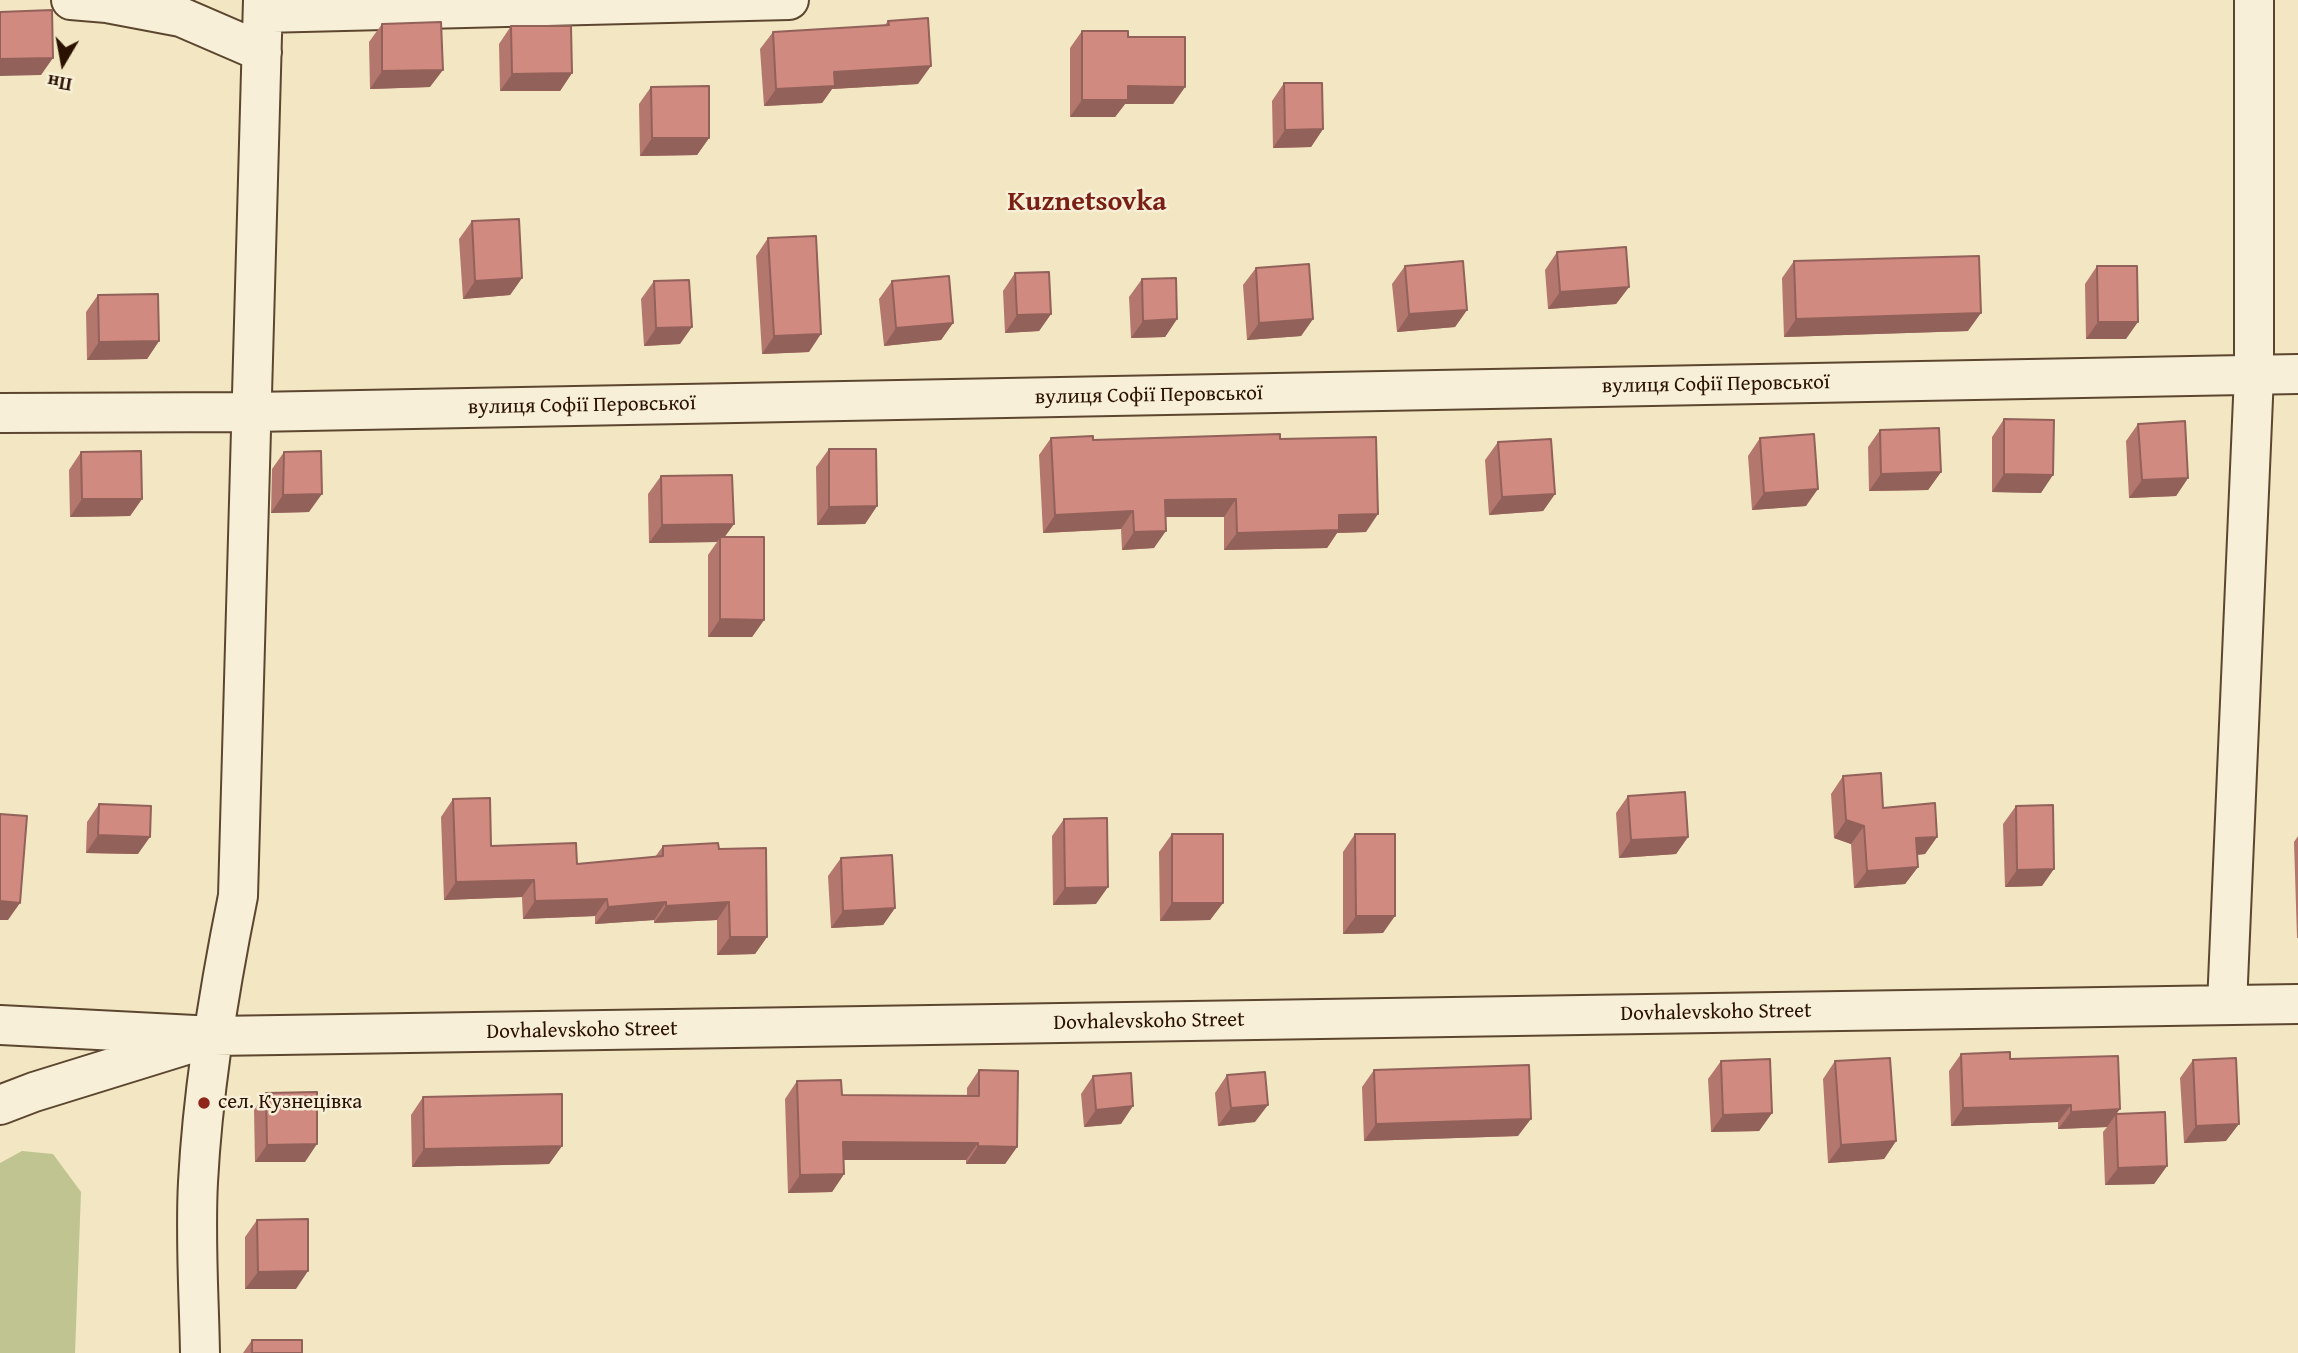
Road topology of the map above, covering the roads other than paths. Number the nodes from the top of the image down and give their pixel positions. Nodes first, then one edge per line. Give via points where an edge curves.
1 (71, 0) edge
2 (789, 0) edge
3 (2254, 0) edge
4 (263, 6) edge
5 (262, 52) junction
6 (2298, 374) edge
7 (2254, 375) junction
8 (252, 412) junction
9 (0, 413) edge
10 (2298, 1004) edge
11 (2227, 1005) junction
12 (0, 1025) edge
13 (214, 1037) junction
14 (0, 1105) edge
15 (200, 1353) edge

1 - 5 street via 181,17
2 - 4 street
3 - 7 street
4 - 5 street
5 - 8 street
6 - 7 street, вулиця Софії Перовської
7 - 8 street, вулиця Софії Перовської
7 - 11 street
8 - 9 street, вулиця Софії Перовської
8 - 13 street via 238,896
10 - 11 street, Dovhalevskoho Street
11 - 13 street, Dovhalevskoho Street
12 - 13 street, Dovhalevskoho Street
13 - 14 street
13 - 15 street via 198,1185

